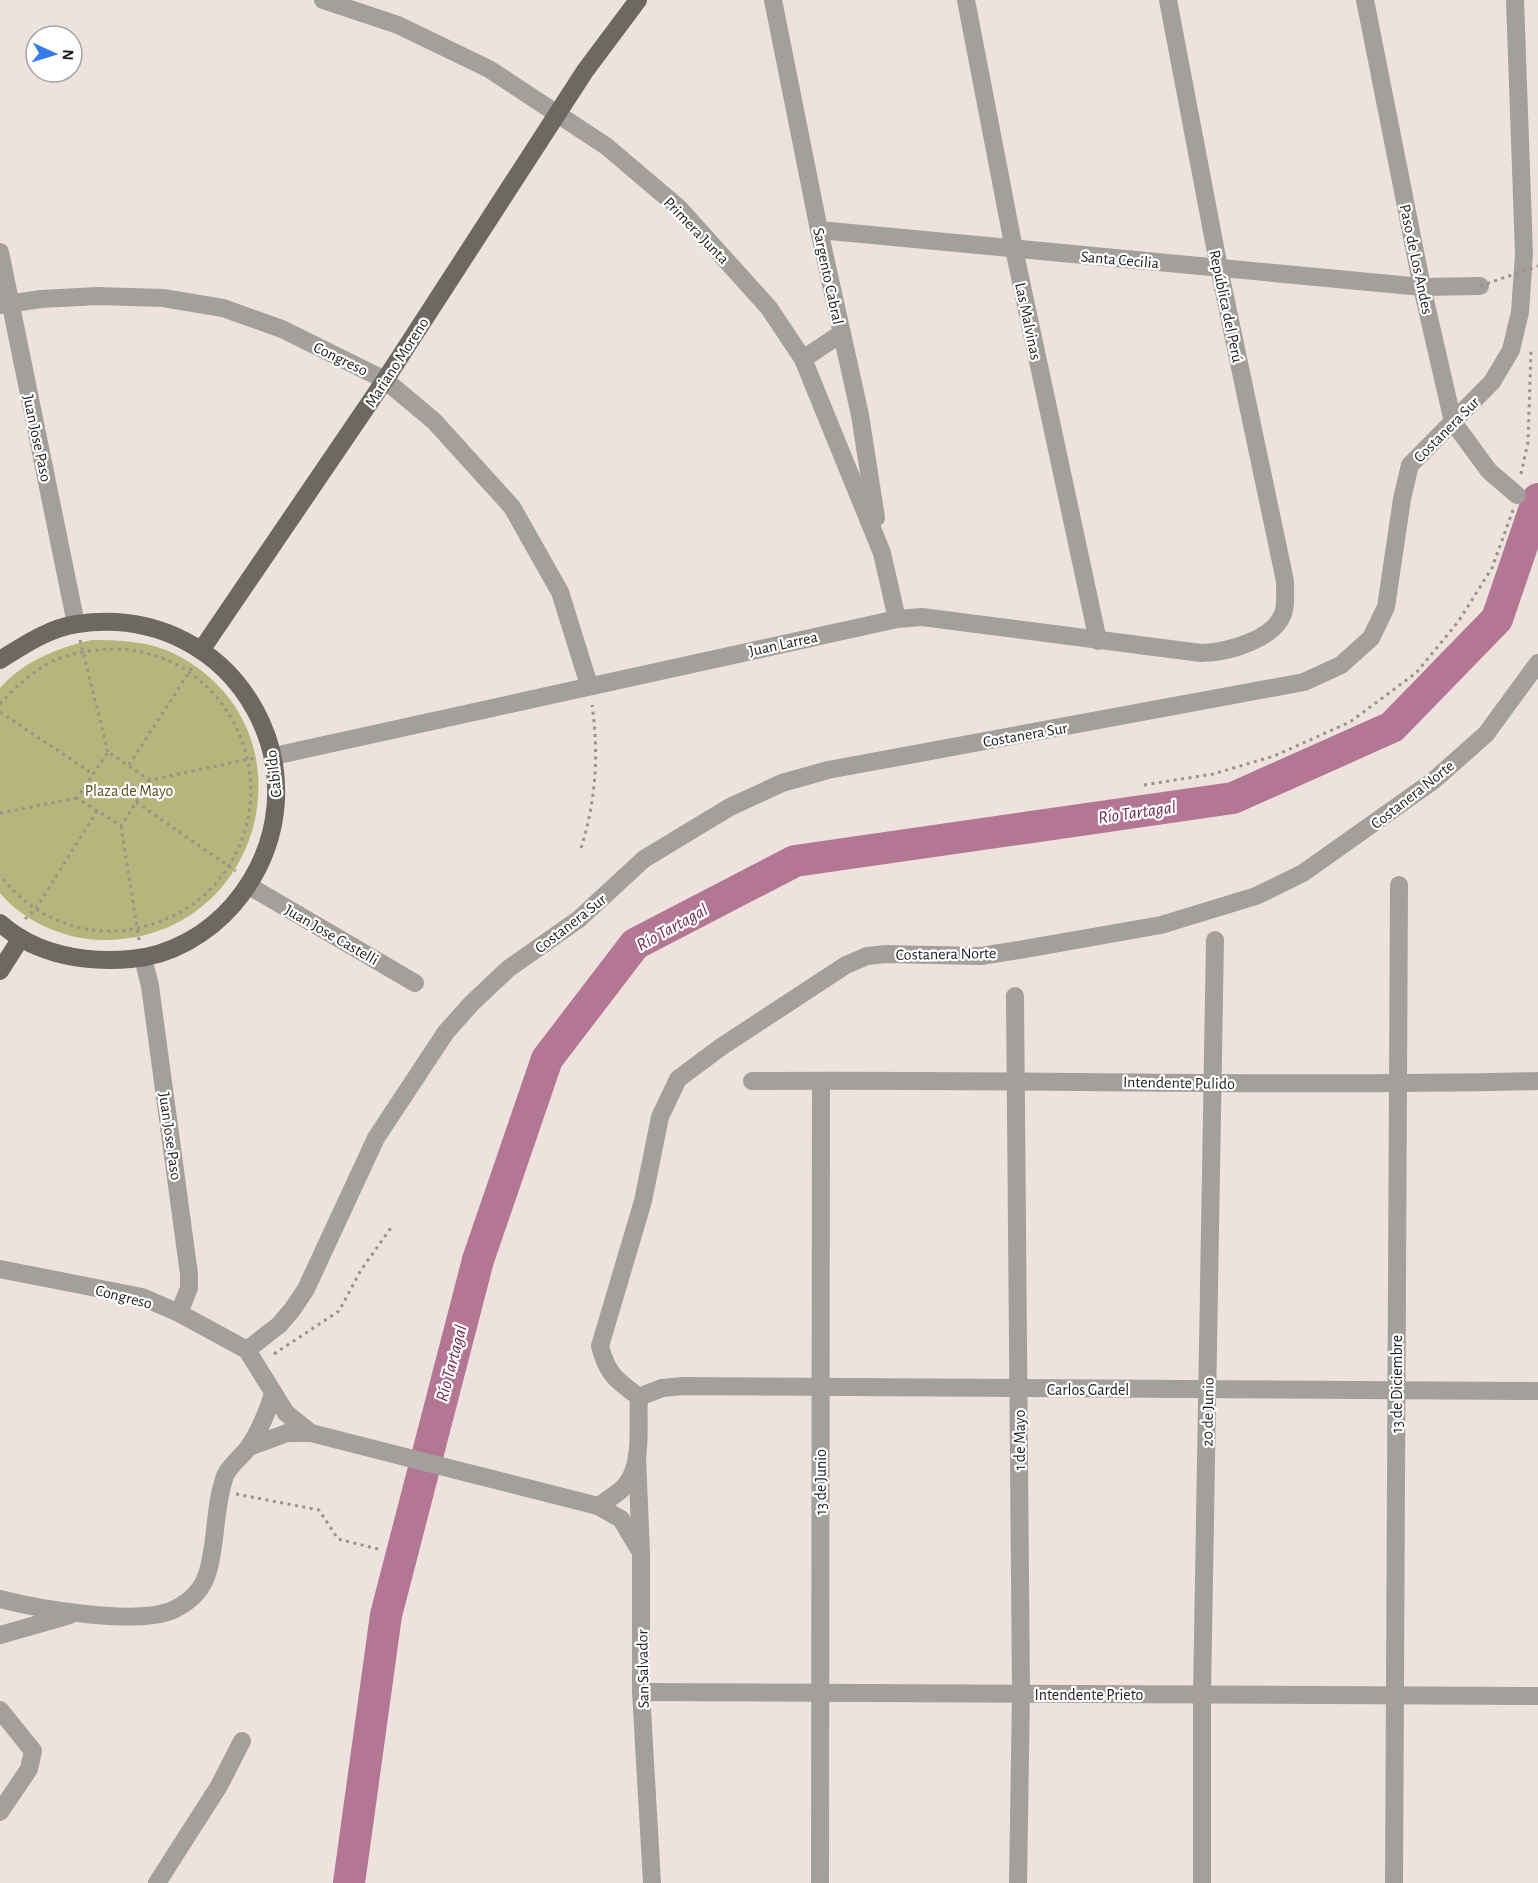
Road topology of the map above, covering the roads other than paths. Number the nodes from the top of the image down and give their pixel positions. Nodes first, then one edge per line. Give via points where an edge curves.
1 (323, 0) edge
2 (627, 0) edge
3 (638, 0) edge
4 (774, 0) edge
5 (966, 0) edge
6 (1168, 0) edge
7 (1365, 0) edge
8 (1515, 0) edge
9 (585, 71) junction
10 (558, 112) junction
11 (819, 230) junction
12 (1014, 249) junction
13 (0, 252) edge
14 (1219, 268) junction
15 (1480, 286) road end
16 (1422, 287) junction
17 (5, 304) edge
18 (842, 333) junction
19 (803, 359) junction
20 (385, 380) junction
21 (1453, 422) junction
22 (1517, 495) road end
23 (882, 553) junction
24 (1284, 612) joint
25 (897, 619) junction
26 (76, 624) junction
27 (1098, 641) junction
28 (202, 649) junction
29 (0, 660) edge
30 (1538, 663) edge
31 (590, 685) junction
32 (274, 756) junction
33 (1399, 885) dead end
34 (249, 886) junction
35 (7, 929) edge
36 (1215, 940) dead end
37 (143, 958) junction
38 (0, 971) edge
39 (415, 982) dead end
40 (1015, 996) dead end
41 (1015, 1080) junction
42 (821, 1081) junction
43 (1538, 1081) edge
44 (752, 1082) dead end
45 (1211, 1083) junction
46 (1397, 1084) junction
47 (0, 1269) edge
48 (179, 1313) junction
49 (256, 1362) junction
50 (820, 1385) junction
51 (1018, 1389) junction
52 (1208, 1389) junction
53 (1396, 1389) junction
54 (1538, 1391) edge
55 (273, 1394) junction
56 (639, 1397) junction
57 (311, 1433) junction
58 (249, 1447) junction
59 (637, 1456) junction
60 (598, 1506) junction
61 (641, 1553) junction
62 (0, 1599) edge
63 (78, 1613) junction
64 (0, 1635) edge
65 (641, 1692) junction
66 (819, 1693) junction
67 (1021, 1693) junction
68 (1202, 1694) junction
69 (1395, 1695) junction
70 (1538, 1696) edge
71 (0, 1710) edge
72 (242, 1741) dead end
73 (0, 1812) edge
74 (157, 1883) edge
75 (652, 1883) edge
76 (820, 1883) edge
77 (1018, 1883) edge
78 (1202, 1883) edge
79 (1394, 1883) edge

1 - 10 street, Primera Junta via 398,25 489,69
2 - 9 main road, Mariano Moreno
3 - 9 main road, Mariano Moreno
4 - 11 street, Sargento Cabral
5 - 12 street, Las Malvinas
6 - 14 street, República del Perú
7 - 16 street, Paso de Los Andes
8 - 21 street, Costanera Sur via 1524,254 1520,312 1511,350 1492,382
9 - 10 main road, Mariano Moreno
10 - 19 street, Primera Junta via 606,146 678,207 769,308
10 - 20 main road, Mariano Moreno
11 - 12 street, Santa Cecilia
11 - 18 street, Sargento Cabral
12 - 14 street, Santa Cecilia
12 - 27 street, Las Malvinas
13 - 17 street, Juan Jose Paso
14 - 16 street, Santa Cecilia
14 - 24 street, República del Perú via 1285,581
15 - 16 street, Santa Cecilia
16 - 21 street, Paso de Los Andes
17 - 20 street, Congreso via 98,296 163,298 223,308 282,329
17 - 26 street, Juan Jose Paso
18 - 19 street
18 - 23 street, Sargento Cabral via 860,415
19 - 23 street, Primera Junta
20 - 28 main road, Mariano Moreno
20 - 31 street, Congreso via 434,421 512,507 560,592
21 - 22 street, Paso de Los Andes via 1490,471
21 - 49 street, Costanera Sur via 1410,465 1386,607 1371,638 1341,665 1304,682 828,770 782,783 730,807 644,859 579,919 508,969 446,1032 376,1138 306,1289
23 - 25 street, Primera Junta
24 - 27 street, Juan Larrea via 1270,631 1220,653
25 - 27 street, Juan Larrea via 922,617
25 - 31 street, Juan Larrea
26 - 28 main road, Cabildo via 130,623 162,630
26 - 29 main road, Cabildo via 35,637
28 - 32 main road, Cabildo via 235,678 259,714
30 - 56 street, Costanera Norte via 1486,734 1433,781 1304,873 1256,896 1161,925 981,956 867,956 846,965 678,1079 660,1117 642,1201 600,1346 605,1367
31 - 32 street, Juan Larrea
32 - 34 main road, Cabildo via 278,801 269,845
33 - 46 street, 13 de Diciembre
34 - 37 main road, Cabildo via 220,919 184,944
34 - 39 street, Juan Jose Castelli
35 - 37 main road, Cabildo via 70,957 101,962
35 - 38 main road
36 - 45 street, 20 de Junio
37 - 48 street, Juan Jose Paso via 189,1274 189,1288
40 - 41 street, 1 de Mayo
41 - 42 street, Intendente Pulido
41 - 45 street, Intendente Pulido
41 - 51 street, 1 de Mayo
42 - 44 street, Intendente Pulido
42 - 50 street, 13 de Junio
43 - 46 street, Intendente Pulido
45 - 46 street, Intendente Pulido
45 - 52 street, 20 de Junio
46 - 53 street, 13 de Diciembre
47 - 48 street, Congreso via 142,1297
48 - 49 street, Congreso
49 - 55 street
50 - 51 street, Carlos Gardel
50 - 56 street, Carlos Gardel via 683,1386 662,1388
50 - 66 street, 13 de Junio
51 - 52 street, Carlos Gardel
51 - 67 street, 1 de Mayo
52 - 53 street, Carlos Gardel
52 - 68 street, 20 de Junio
53 - 54 street, Carlos Gardel
53 - 69 street, 13 de Diciembre
55 - 57 street via 286,1413
55 - 58 street
56 - 59 street
57 - 58 street via 287,1433
57 - 60 street
58 - 63 street via 226,1473 208,1572 195,1597 171,1611 140,1616
59 - 60 street via 624,1488
59 - 61 street, San Salvador
60 - 61 street via 621,1519
61 - 65 street, San Salvador
62 - 63 street
63 - 64 street
65 - 66 street, Intendente Prieto
65 - 75 street, San Salvador
66 - 67 street, Intendente Prieto
66 - 76 street, 13 de Junio
67 - 68 street, Intendente Prieto
67 - 77 street, 1 de Mayo
68 - 69 street, Intendente Prieto
68 - 78 street, 20 de Junio
69 - 70 street, Intendente Prieto
69 - 79 street, 13 de Diciembre
71 - 73 street via 33,1751 29,1769
72 - 74 street via 219,1786

